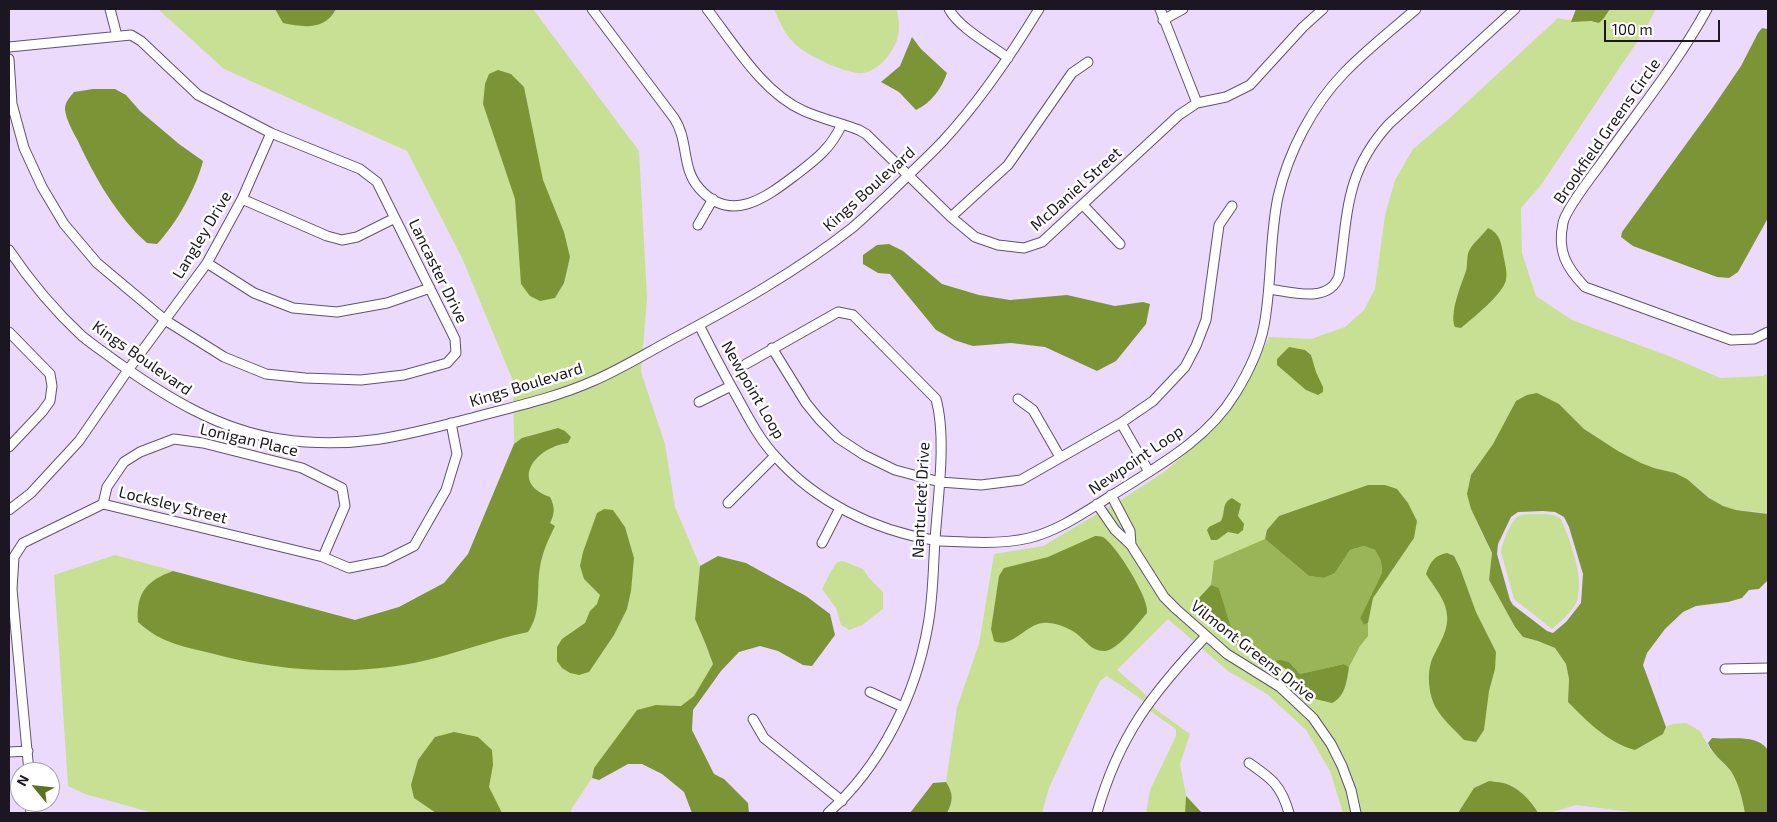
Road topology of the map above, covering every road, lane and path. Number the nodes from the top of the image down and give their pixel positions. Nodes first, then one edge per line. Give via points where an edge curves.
1 (110, 9) edge
2 (592, 9) edge
3 (707, 9) edge
4 (949, 9) edge
5 (1039, 9) edge
6 (1160, 9) edge
7 (1183, 9) edge
8 (1323, 9) edge
9 (1416, 9) edge
10 (1515, 9) edge
11 (1706, 9) edge
12 (1163, 20) junction
13 (117, 36) junction
14 (9, 47) edge
15 (1008, 58) junction
16 (9, 59) edge
17 (1088, 62) dead end
18 (1197, 103) junction
19 (842, 124) junction
20 (272, 133) junction
21 (909, 175) junction
22 (242, 199) junction
23 (713, 199) junction
24 (1083, 205) junction
25 (1232, 206) dead end
26 (951, 217) junction
27 (395, 218) junction
28 (698, 225) dead end
29 (1120, 244) dead end
30 (9, 250) edge
31 (207, 263) junction
32 (430, 288) junction
33 (1269, 289) junction
34 (165, 320) junction
35 (699, 325) junction
36 (9, 332) edge
37 (1768, 332) edge
38 (772, 348) junction
39 (746, 364) dead end
40 (128, 370) junction
41 (731, 386) junction
42 (1018, 399) dead end
43 (699, 402) dead end
44 (1122, 422) junction
45 (451, 423) junction
46 (9, 448) edge
47 (775, 456) junction
48 (1060, 457) junction
49 (1149, 472) junction
50 (940, 482) junction
51 (1112, 495) junction
52 (728, 503) dead end
53 (103, 504) junction
54 (1097, 504) junction
55 (840, 508) junction
56 (9, 510) edge
57 (934, 540) junction
58 (822, 543) dead end
59 (1131, 544) junction
60 (323, 557) junction
61 (10, 589) edge
62 (1206, 636) junction
63 (1768, 668) edge
64 (1725, 669) dead end
65 (870, 692) dead end
66 (903, 706) junction
67 (753, 719) dead end
68 (28, 751) junction
69 (9, 752) edge
70 (29, 762) edge
71 (1249, 762) dead end
72 (842, 800) junction
73 (828, 813) edge
74 (1098, 813) edge
75 (1289, 813) edge
76 (1356, 813) edge

1 - 13 street
2 - 23 street via 674,118 684,137 689,174
3 - 19 street, McDaniel Street via 776,93 804,111
4 - 15 street via 967,28
5 - 15 street, Kings Boulevard
6 - 12 street
7 - 12 street
8 - 18 street, McDaniel Street via 1250,85 1226,97
9 - 33 street, Newpoint Loop via 1344,73 1328,92 1299,140 1278,197
10 - 33 street via 1388,124 1372,144 1350,193 1335,285 1321,294
11 - 37 street, Brookfield Greens Circle via 1690,38 1580,192 1563,221 1561,249 1572,274 1585,287 1731,340 1754,339
12 - 18 street
13 - 14 street, Lancaster Drive
13 - 20 street, Lancaster Drive via 131,35 141,41 198,95
15 - 21 street, Kings Boulevard via 945,139
16 - 34 street, Lancaster Drive via 12,104 24,148 64,224 97,263
17 - 26 street via 1072,73 1008,165
18 - 24 street, McDaniel Street via 1179,115
19 - 21 street, McDaniel Street via 866,134
19 - 23 street via 825,151 763,198 739,205
20 - 22 street, Langley Drive
20 - 27 street, Lancaster Drive via 360,169 377,182
21 - 26 street, McDaniel Street
21 - 35 street, Kings Boulevard via 854,226 810,259
22 - 27 street via 342,240 357,237
22 - 31 street, Langley Drive
23 - 28 street
24 - 26 street, McDaniel Street via 1042,242 1024,248 998,245 975,237
24 - 29 street
25 - 44 street via 1219,225 1206,320 1196,346 1185,367 1153,401
27 - 32 street, Lancaster Drive
30 - 40 street, Kings Boulevard via 49,303 84,338
31 - 32 street via 254,293 293,308 338,312 387,303
31 - 34 street, Langley Drive
32 - 34 street, Lancaster Drive via 455,339 456,353 447,364 404,375 361,380 266,374 224,357
33 - 49 street, Newpoint Loop via 1264,329 1247,374 1233,398 1189,445
34 - 40 street, Langley Drive
35 - 41 street, Newpoint Loop
35 - 45 street, Kings Boulevard via 592,382 540,400
36 - 46 street via 50,374 52,386 50,400 42,412
38 - 39 street, Nantucket Drive
38 - 50 street via 806,403 838,438 895,470
38 - 50 street, Nantucket Drive via 838,312 853,315 936,399 940,413
40 - 45 street, Kings Boulevard via 184,406 218,422 280,439 346,444 385,439
40 - 56 street, Langley Drive via 59,464
41 - 43 street
41 - 47 street, Newpoint Loop via 756,432
42 - 48 street via 1033,410
44 - 48 street
44 - 49 street
45 - 60 street, Locksley Street via 457,454 446,490 414,546 384,562 349,568
47 - 52 street
47 - 55 street, Newpoint Loop via 798,480
48 - 50 street via 1021,480 980,485
49 - 51 street, Newpoint Loop
50 - 57 street, Nantucket Drive
51 - 54 street, Newpoint Loop
51 - 59 street, Vilmont Greens Drive via 1130,531
53 - 60 street, Locksley Street
53 - 60 street, Lonigan Place via 107,487 124,462 140,452 174,439 203,443 302,468 342,488 345,506
53 - 61 street, Locksley Street via 23,544 14,556
54 - 57 street, Newpoint Loop via 1032,538 1004,543
54 - 59 street, Vilmont Greens Drive via 1115,530
55 - 57 street, Newpoint Loop via 894,531
55 - 58 street
57 - 66 street, Nantucket Drive via 929,624 916,674
59 - 62 street, Vilmont Greens Drive via 1164,597
61 - 68 street, Locksley Street
62 - 74 street via 1162,684 1130,730 1109,774
62 - 76 street, Vilmont Greens Drive via 1233,658 1275,683 1313,718 1339,759
63 - 64 street
65 - 66 street
66 - 72 street, Nantucket Drive via 871,764
67 - 72 street via 764,738
68 - 69 street
68 - 70 street, Locksley Street
71 - 75 street via 1271,778 1281,791
72 - 73 street, Nantucket Drive

